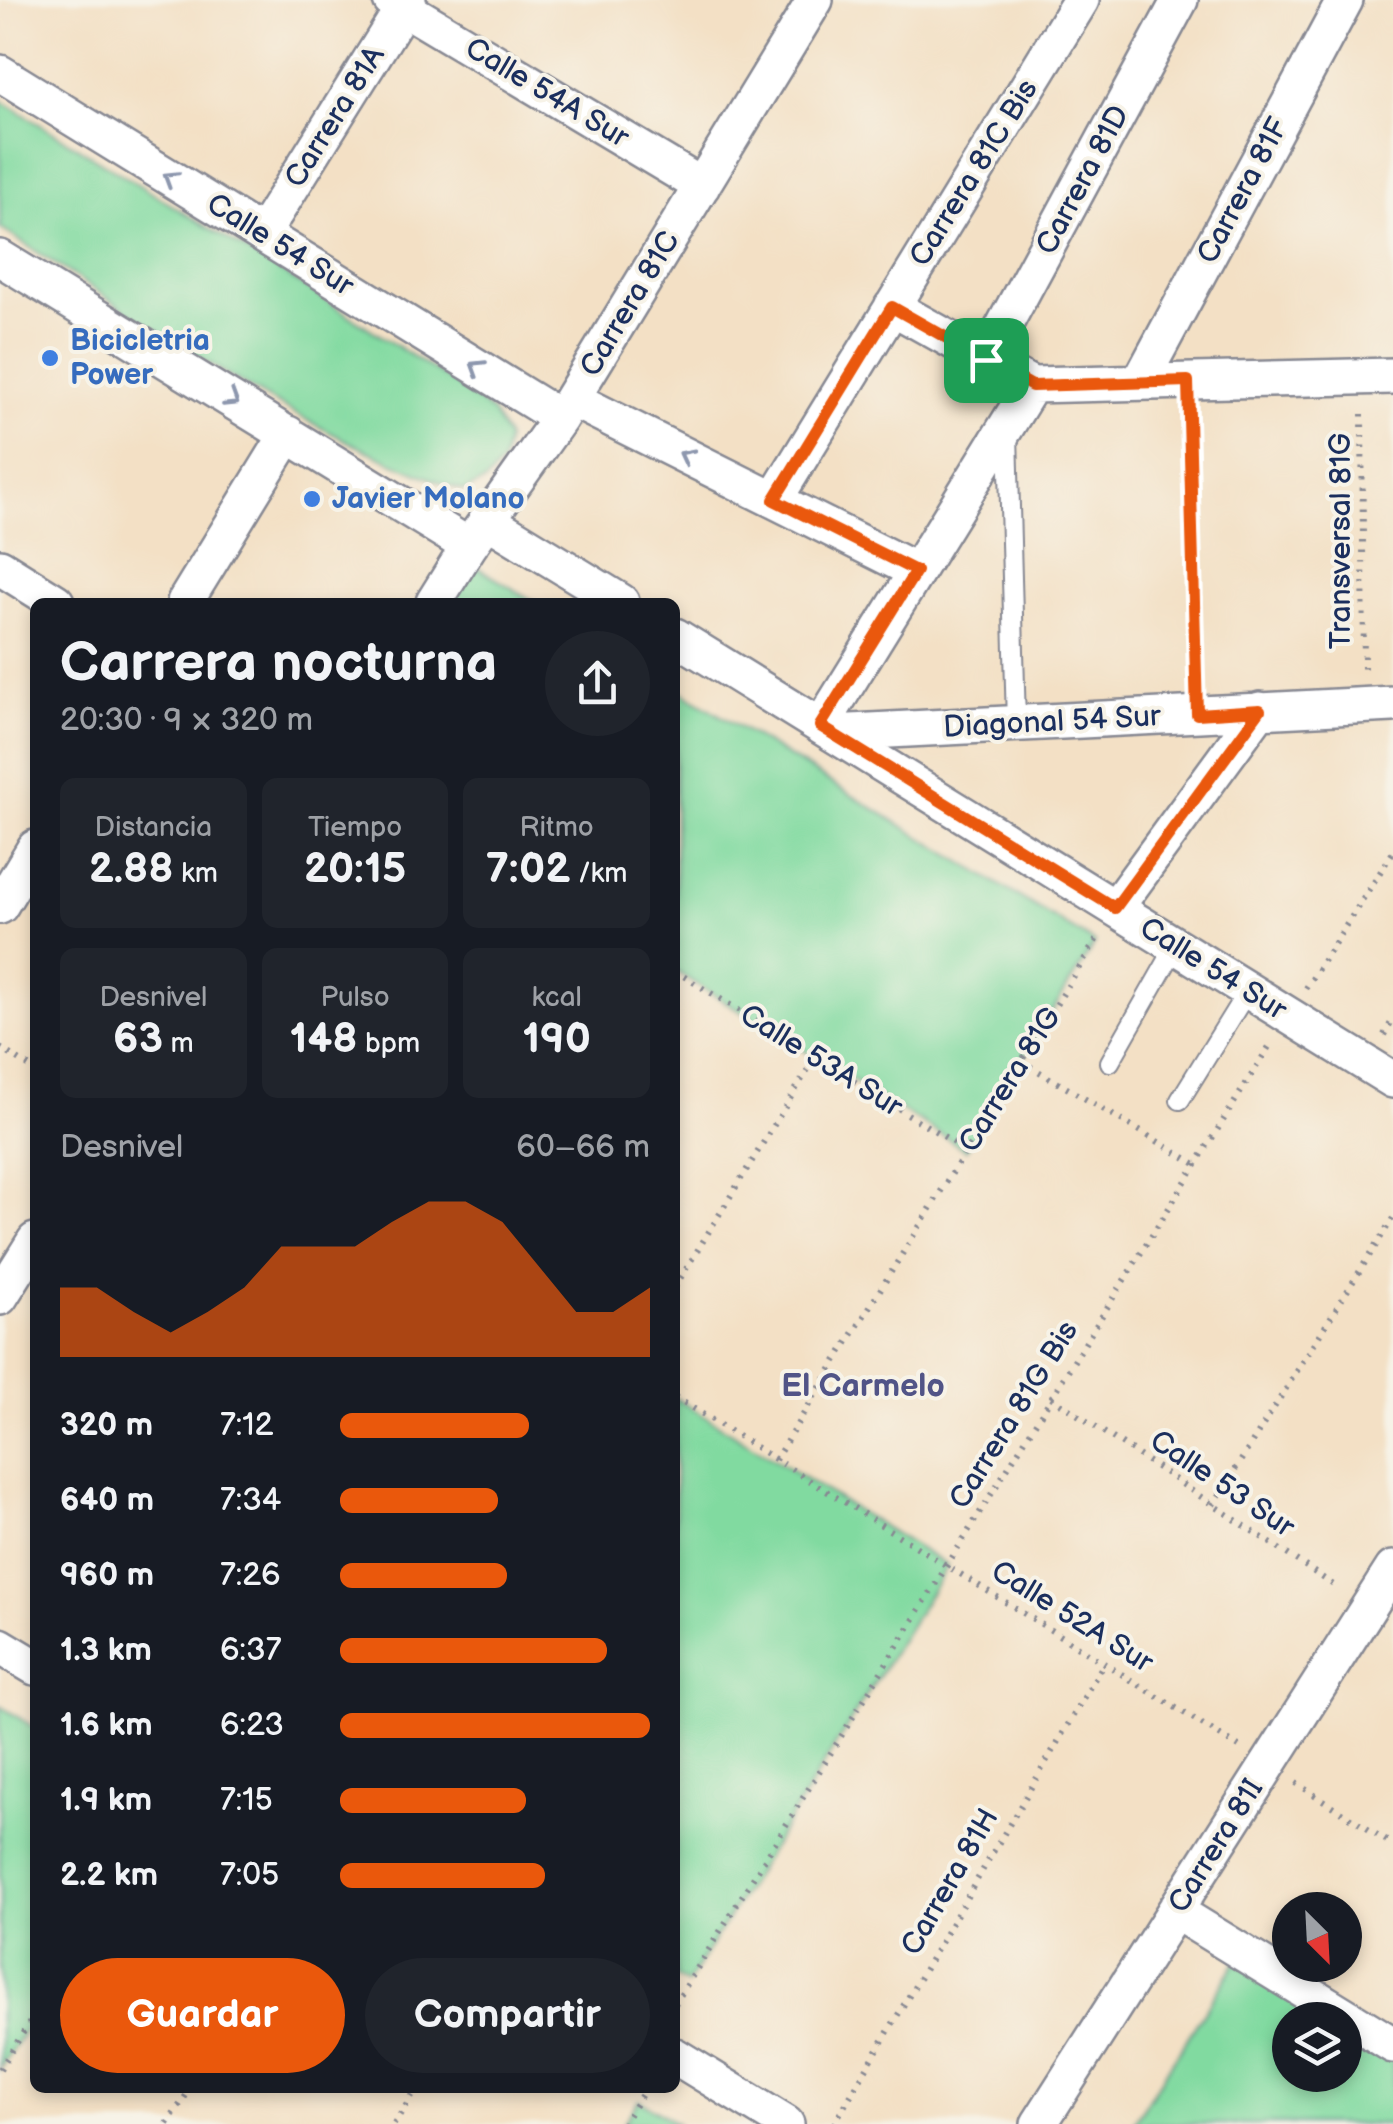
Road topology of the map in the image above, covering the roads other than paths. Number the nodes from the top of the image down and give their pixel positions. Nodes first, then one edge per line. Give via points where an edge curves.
1 (816, 0) edge
2 (1081, 0) edge
3 (1180, 0) edge
4 (1345, 0) edge
5 (401, 2) edge
6 (0, 73) edge
7 (702, 186) junction
8 (262, 234) junction
9 (0, 258) edge
10 (892, 307) junction
11 (986, 360) junction
12 (1382, 371) edge
13 (1140, 382) junction
14 (1032, 386) junction
15 (566, 408) junction
16 (1008, 423) junction
17 (288, 434) junction
18 (774, 500) junction
19 (478, 533) junction
20 (0, 567) edge
21 (916, 571) junction
22 (50, 598) edge
23 (187, 598) edge
24 (437, 598) edge
25 (612, 598) edge
26 (680, 639) edge
27 (1379, 704) edge
28 (1260, 710) junction
29 (1016, 724) junction
30 (826, 730) junction
31 (30, 856) edge
32 (0, 906) edge
33 (1115, 908) junction
34 (1176, 946) junction
35 (1248, 990) junction
36 (1110, 1062) dead end
37 (1393, 1080) edge
38 (1180, 1100) dead end
39 (30, 1249) edge
40 (0, 1297) edge
41 (1393, 1569) edge
42 (0, 1646) edge
43 (30, 1665) edge
44 (1175, 1911) junction
45 (1393, 2046) edge
46 (680, 2059) edge
47 (786, 2124) edge
48 (1038, 2124) edge

1 - 7 street, Carrera 81C
2 - 10 street, Carrera 81C Bis
3 - 11 street, Carrera 81D
4 - 13 street, Carrera 81F
5 - 7 street, Calle 54A Sur
5 - 8 street, Carrera 81A
8 -> 6 street, Calle 54 Sur
7 - 15 street, Carrera 81C
15 -> 8 street, Calle 54 Sur
9 -> 17 street
10 - 11 street
10 - 18 street, Carrera 81C Bis
11 - 14 street
12 - 13 street
13 - 14 street
14 - 16 street
18 -> 15 street, Calle 54 Sur
15 - 19 street, Carrera 81C
16 - 21 street
16 - 29 lane
17 - 19 street
17 - 23 street
18 - 21 street, Calle 54 Sur
19 - 24 street, Carrera 81C
19 - 25 street
20 - 22 street
21 - 30 street
26 - 30 street, Calle 54 Sur
27 - 28 street, Diagonal 54 Sur
28 - 29 street, Diagonal 54 Sur
28 - 33 street
29 - 30 street, Diagonal 54 Sur
30 - 33 street, Calle 54 Sur
31 - 32 street
33 - 34 street, Calle 54 Sur
34 - 35 street, Calle 54 Sur
34 - 36 lane
35 - 37 street, Calle 54 Sur
35 - 38 lane
39 - 40 street
41 - 44 street, Carrera 81I
42 - 43 street
44 - 45 street
44 - 48 street, Carrera 81I
46 - 47 street

